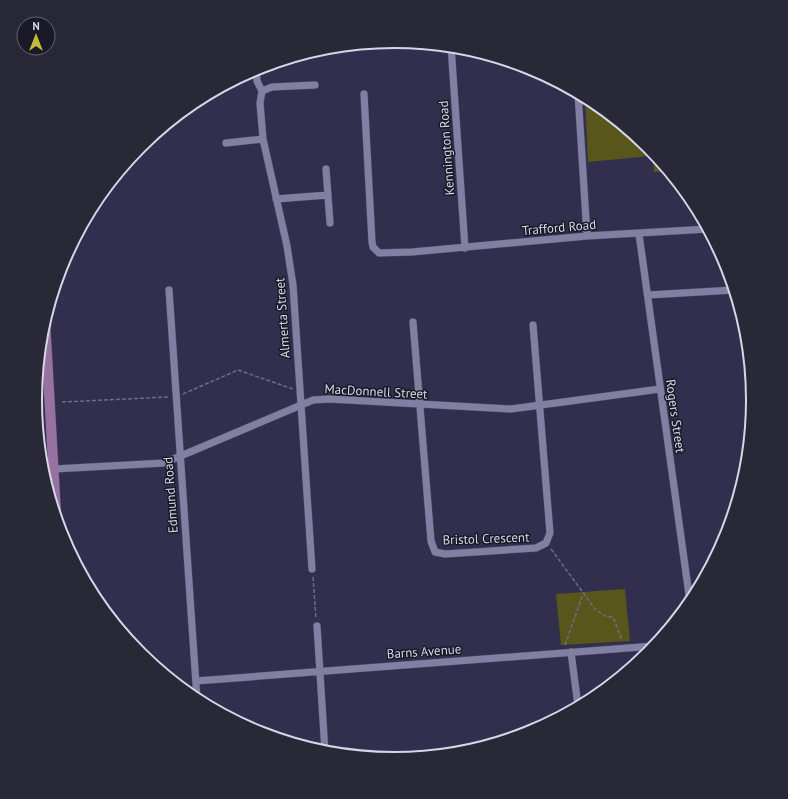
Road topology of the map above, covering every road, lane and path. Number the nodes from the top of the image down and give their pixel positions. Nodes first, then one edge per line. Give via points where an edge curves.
1 (451, 52) edge
2 (257, 75) edge
3 (315, 85) dead end
4 (262, 92) junction
5 (364, 94) dead end
6 (578, 100) edge
7 (263, 139) junction
8 (226, 143) dead end
9 (326, 169) dead end
10 (328, 194) junction
11 (276, 198) junction
12 (330, 223) dead end
13 (702, 229) edge
14 (639, 234) junction
15 (587, 236) junction
16 (465, 248) junction
17 (169, 290) dead end
18 (728, 290) edge
19 (648, 295) junction
20 (413, 322) dead end
21 (533, 325) dead end
22 (47, 345) edge
23 (660, 389) junction
24 (299, 391) junction
25 (176, 397) junction
26 (62, 402) dead end
27 (419, 405) junction
28 (539, 406) junction
29 (300, 407) junction
30 (180, 458) junction
31 (54, 469) junction
32 (55, 495) edge
33 (546, 543) junction
34 (312, 569) joint
35 (689, 592) edge
36 (583, 594) junction
37 (316, 626) joint
38 (644, 647) edge
39 (625, 648) junction
40 (571, 652) junction
41 (563, 653) junction
42 (320, 671) junction
43 (196, 681) junction
44 (197, 691) edge
45 (577, 700) edge
46 (325, 745) edge

1 - 16 street, Kennington Road
2 - 4 street, Almerta Street
3 - 4 street via 272,87
4 - 7 street, Almerta Street via 260,103
5 - 16 street, Trafford Road via 373,247 382,254
6 - 15 street
7 - 8 street
7 - 11 street, Almerta Street
9 - 10 street
10 - 11 street
10 - 12 street
11 - 24 street, Almerta Street via 293,285
13 - 14 street, Trafford Road
14 - 15 street, Trafford Road
14 - 19 street, Rogers Street
15 - 16 street, Trafford Road
17 - 25 street, Edmund Road
18 - 19 street
19 - 23 street, Rogers Street
20 - 27 street
21 - 28 street, Bristol Crescent
22 - 31 main road
23 - 28 street, MacDonnell Street
23 - 35 street, Rogers Street
24 - 25 path via 238,370
24 - 29 street, Almerta Street
25 - 26 path
25 - 30 street, Edmund Road
27 - 28 street, MacDonnell Street via 492,409
27 - 29 street, MacDonnell Street via 329,399 313,400
27 - 33 street, Bristol Crescent via 430,541 435,552 445,554 536,548
28 - 33 street, Bristol Crescent via 550,533
29 - 30 street, MacDonnell Street
29 - 34 street, Almerta Street
30 - 31 street, MacDonnell Street via 164,463
30 - 43 street, Edmund Road
31 - 32 main road
33 - 36 path
34 - 37 path
36 - 39 path via 595,609 605,616 613,617
36 - 41 path
37 - 42 street
38 - 39 street, Barns Avenue
39 - 40 street, Barns Avenue
40 - 41 street, Barns Avenue
40 - 45 street
41 - 42 street, Barns Avenue
42 - 43 street, Barns Avenue
42 - 46 street
43 - 44 street, Edmund Road

